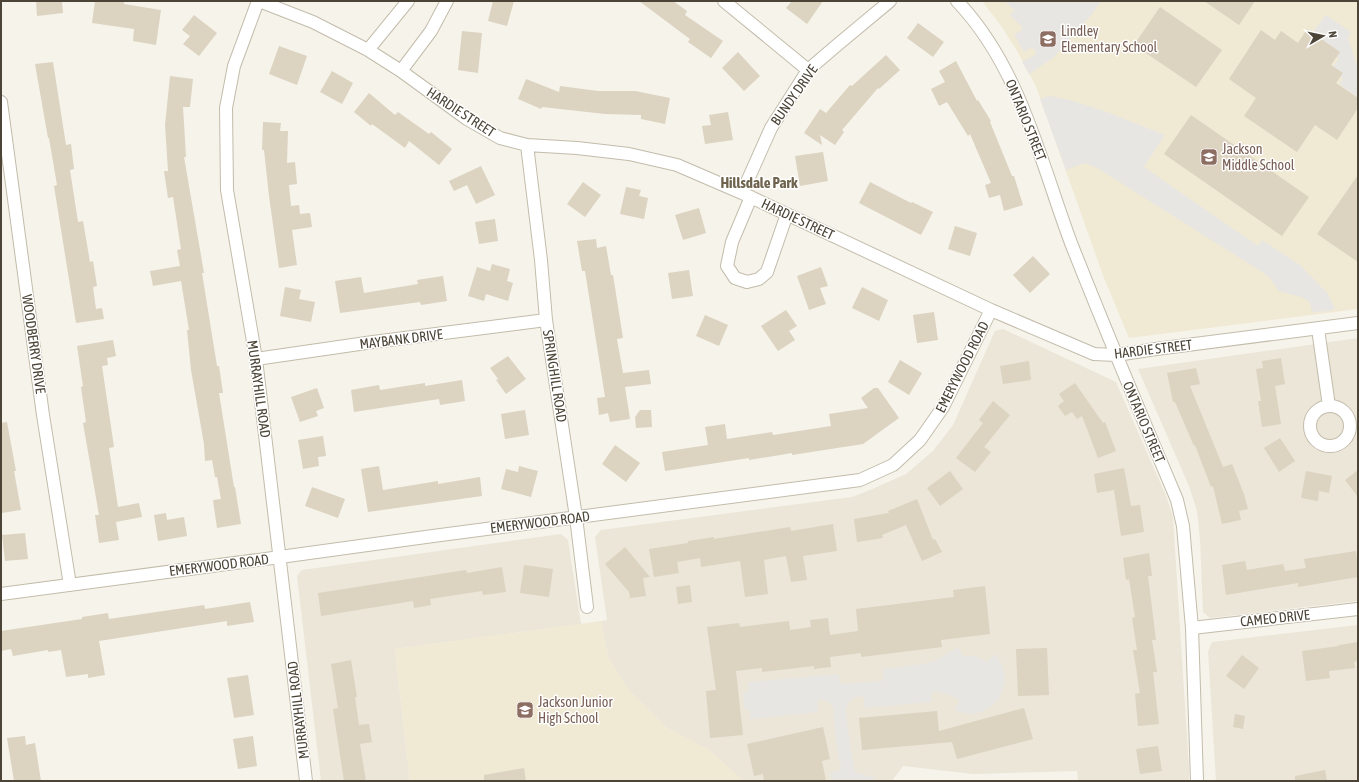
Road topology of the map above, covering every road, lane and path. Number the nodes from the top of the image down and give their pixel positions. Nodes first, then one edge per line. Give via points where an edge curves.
1 (259, 1) edge
2 (408, 1) edge
3 (447, 1) edge
4 (724, 1) edge
5 (890, 1) edge
6 (957, 1) edge
7 (368, 50) junction
8 (808, 70) junction
9 (401, 71) junction
10 (1, 102) edge
11 (526, 145) junction
12 (747, 195) junction
13 (787, 214) junction
14 (991, 310) junction
15 (546, 320) junction
16 (1358, 323) edge
17 (1318, 329) junction
18 (1116, 355) junction
19 (256, 359) junction
20 (1329, 406) dead end
21 (576, 517) junction
22 (280, 557) junction
23 (70, 585) junction
24 (1, 594) edge
25 (587, 607) dead end
26 (1358, 609) edge
27 (1192, 628) junction
28 (306, 781) edge
29 (1197, 781) edge

1 - 7 street, HARDIE STREET via 313,22
1 - 19 street, MURRAYHILL ROAD via 234,66 226,108 227,190
2 - 7 street
3 - 9 street via 431,31
4 - 8 street
5 - 8 street, BUNDY DRIVE
6 - 18 street, ONTARIO STREET via 992,47 1009,77
7 - 9 street, HARDIE STREET
8 - 12 street, BUNDY DRIVE via 771,128
9 - 11 street, HARDIE STREET via 474,123 500,138
10 - 23 street, WOODBERRY DRIVE
11 - 12 street, HARDIE STREET via 629,154 677,165
11 - 15 street, SPRINGHILL ROAD
12 - 13 street, HARDIE STREET
12 - 13 street, BUNDY DRIVE via 727,266 735,278 747,282 759,279 767,272
13 - 14 street, HARDIE STREET
14 - 18 street, HARDIE STREET via 1094,354
14 - 21 street, EMERYWOOD ROAD via 943,407 920,440 893,465 860,480
15 - 19 street, MAYBANK DRIVE
15 - 21 street, SPRINGHILL ROAD
16 - 17 street, HARDIE STREET
17 - 18 street, HARDIE STREET
17 - 20 street
18 - 27 street, ONTARIO STREET via 1177,500 1183,526
19 - 22 street, MURRAYHILL ROAD
21 - 22 street, EMERYWOOD ROAD
21 - 25 street, SPRINGHILL ROAD
22 - 23 street, EMERYWOOD ROAD
22 - 28 street, MURRAYHILL ROAD
23 - 24 street, EMERYWOOD ROAD
26 - 27 street, CAMEO DRIVE
27 - 29 street, ONTARIO STREET

